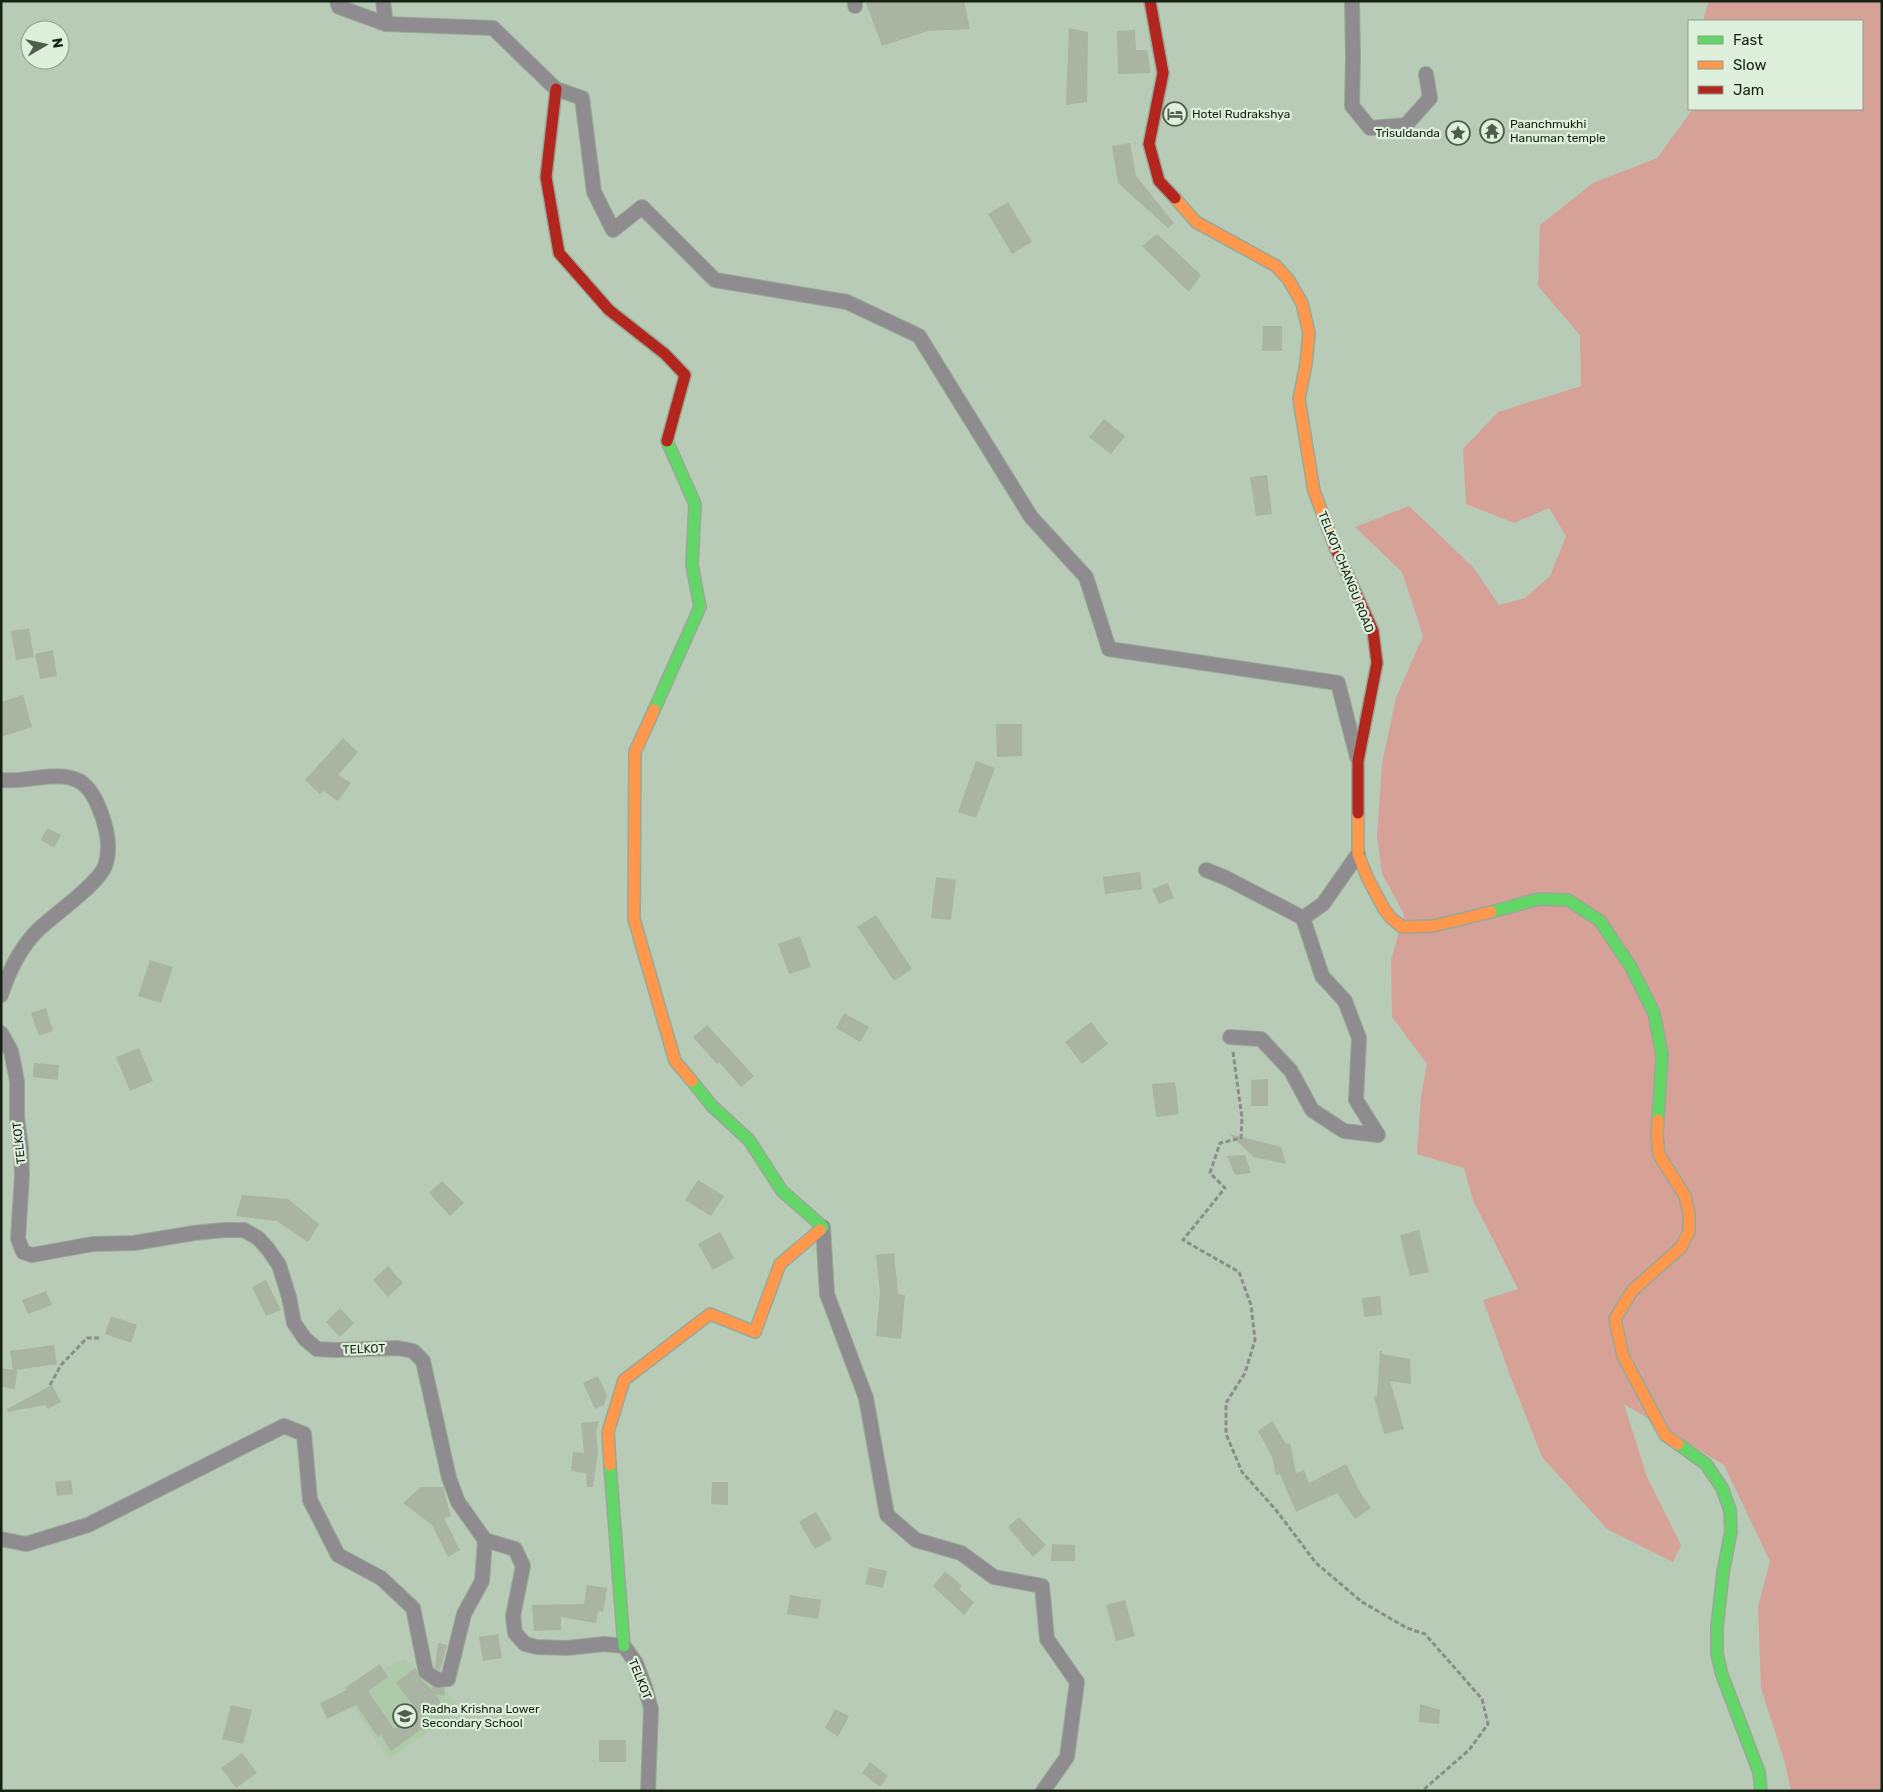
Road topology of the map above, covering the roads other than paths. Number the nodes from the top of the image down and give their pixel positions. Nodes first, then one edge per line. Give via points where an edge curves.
1 (337, 1) edge
2 (382, 1) edge
3 (1150, 1) edge
4 (1352, 1) edge
5 (386, 24) junction
6 (1426, 74) dead end
7 (556, 89) junction
8 (1358, 761) junction
9 (1, 780) edge
10 (1358, 854) junction
11 (1206, 870) dead end
12 (1303, 918) junction
13 (1, 994) edge
14 (1, 1033) edge
15 (1230, 1037) road end
16 (823, 1227) junction
17 (1, 1538) edge
18 (485, 1540) junction
19 (624, 1646) junction
20 (648, 1791) edge
21 (1043, 1791) edge
22 (1761, 1791) edge

1 - 5 street via 339,7
2 - 5 street
3 - 8 street, TELKOT CHANGU ROAD via 1163,73 1149,144 1158,181 1196,222 1276,266 1288,278 1302,303 1309,333 1299,399 1314,491 1337,554 1373,631 1377,662
4 - 6 street via 1352,106 1370,128 1406,125 1430,98
5 - 7 street via 493,28
7 - 8 street via 582,98 594,192 613,230 642,207 715,280 847,302 919,336 1031,517 1086,577 1109,649 1338,683
7 - 16 street via 546,178 559,253 609,310 665,354 685,375 666,439 695,504 692,566 700,607 635,752 634,919 675,1061 712,1106 748,1140 782,1191
8 - 10 street, TELKOT CHANGU ROAD
9 - 13 street via 14,782 58,776 78,780 95,798 105,824 108,849 105,867 94,880 38,930 22,950
10 - 12 street via 1323,904
10 - 22 street, TELKOT CHANGU ROAD via 1384,909 1402,927 1433,926 1539,899 1568,900 1600,921 1630,967 1654,1013 1662,1055 1657,1136 1659,1155 1685,1196 1689,1232 1681,1247 1632,1291 1615,1320 1623,1356 1665,1435 1706,1464 1722,1488 1730,1510 1731,1531 1723,1573 1717,1654 1759,1772
11 - 12 street
12 - 15 street via 1322,976 1345,1000 1359,1038 1356,1100 1378,1135 1344,1131 1312,1110 1292,1071 1261,1039
14 - 18 street, TELKOT via 11,1051 17,1081 22,1174 18,1239 23,1252 32,1255 67,1247 134,1243 224,1230 244,1230 258,1238 278,1265 294,1323 317,1349 398,1348 413,1351 423,1361 458,1502
16 - 19 street via 780,1264 755,1332 710,1314 624,1380 608,1432
16 - 21 street via 828,1294 866,1398 887,1515 916,1540 961,1553 994,1576 1042,1586 1047,1639 1078,1682 1067,1757
17 - 18 street via 26,1544 88,1525 284,1426 304,1434 310,1500 338,1555 381,1578 413,1608 426,1672 438,1680 448,1679 464,1614 482,1581
18 - 19 street, TELKOT via 515,1549 523,1566 513,1616 515,1633 525,1644 568,1648 604,1644
19 - 20 street, TELKOT via 636,1664 651,1709

